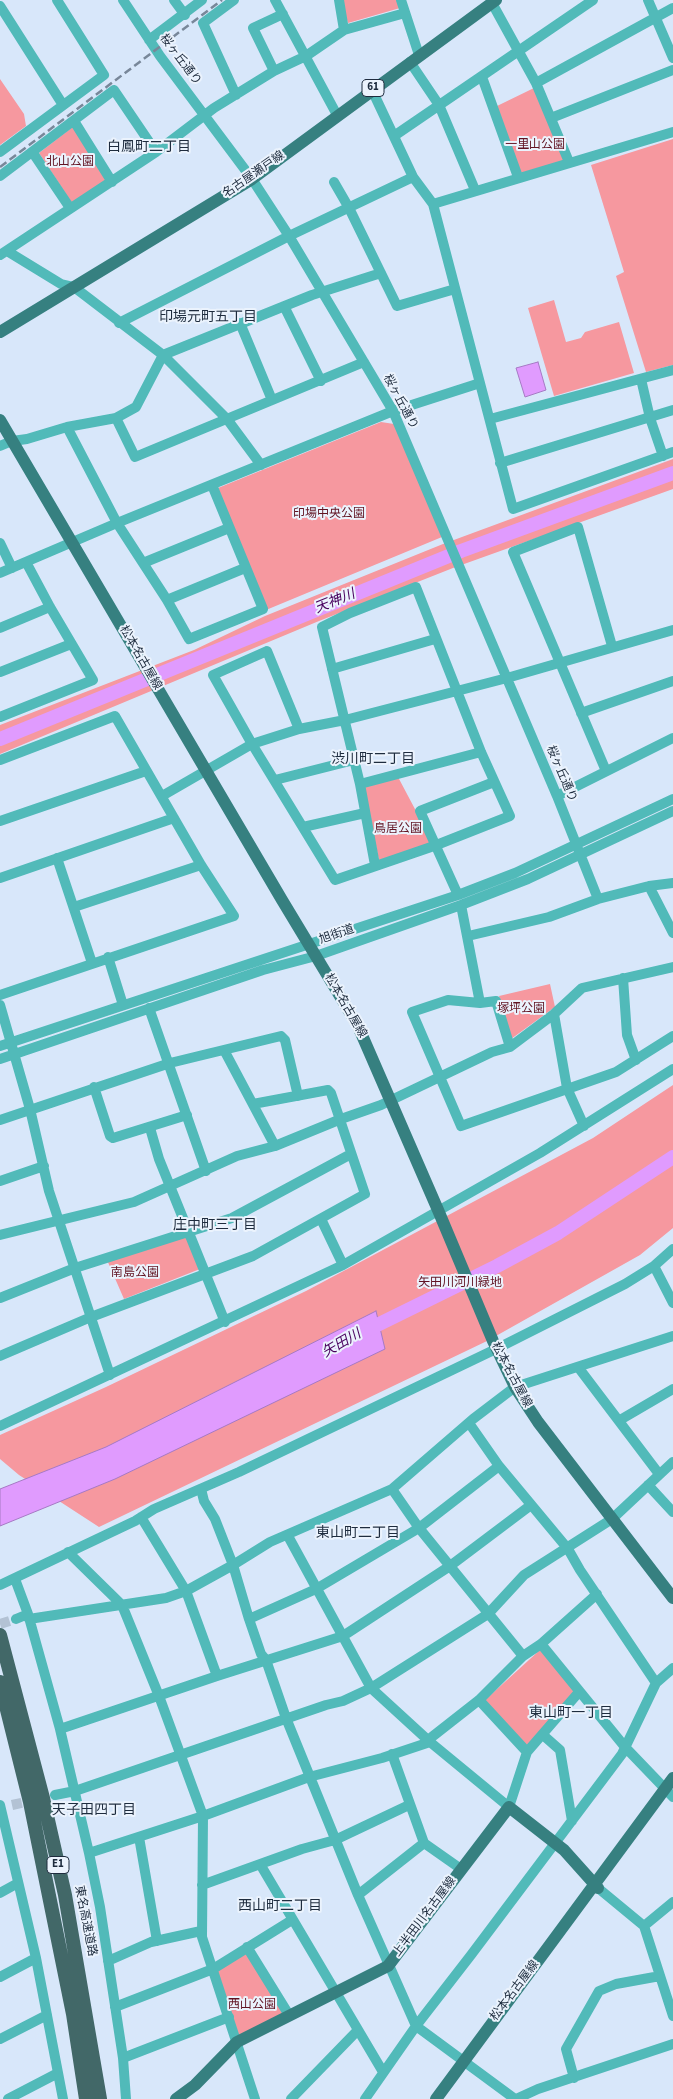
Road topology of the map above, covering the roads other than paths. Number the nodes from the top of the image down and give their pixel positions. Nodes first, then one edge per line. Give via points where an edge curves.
1 (56, 0) edge
2 (123, 0) edge
3 (174, 0) edge
4 (202, 0) edge
5 (234, 0) edge
6 (275, 0) edge
7 (339, 0) edge
8 (401, 0) edge
9 (593, 0) edge
10 (648, 0) edge
11 (494, 1) edge
12 (0, 6) edge
13 (673, 8) edge
14 (404, 13) junction
15 (283, 14) junction
16 (185, 15) junction
17 (656, 18) junction
18 (344, 30) junction
19 (150, 40) junction
20 (520, 50) junction
21 (306, 56) junction
22 (673, 58) edge
23 (415, 59) junction
24 (673, 70) edge
25 (274, 71) junction
26 (482, 76) junction
27 (536, 83) junction
28 (372, 90) junction
29 (236, 94) junction
30 (63, 105) junction
31 (439, 105) junction
32 (205, 115) junction
33 (337, 115) junction
34 (552, 118) junction
35 (74, 121) junction
36 (673, 132) edge
37 (394, 136) junction
38 (0, 152) edge
39 (156, 152) junction
40 (33, 153) junction
41 (569, 162) junction
42 (0, 176) edge
43 (413, 177) junction
44 (518, 177) junction
45 (252, 179) junction
46 (112, 182) junction
47 (334, 182) dead end
48 (476, 190) junction
49 (433, 204) junction
50 (70, 208) junction
51 (349, 208) junction
52 (289, 236) junction
53 (3, 253) edge
54 (381, 273) junction
55 (74, 287) junction
56 (456, 289) junction
57 (323, 291) junction
58 (284, 306) junction
59 (119, 323) junction
60 (240, 323) junction
61 (0, 332) edge
62 (163, 356) junction
63 (364, 362) junction
64 (673, 370) edge
65 (641, 379) junction
66 (321, 381) junction
67 (480, 383) junction
68 (272, 400) junction
69 (393, 410) junction
70 (673, 410) edge
71 (116, 418) junction
72 (650, 418) junction
73 (227, 419) junction
74 (490, 419) junction
75 (0, 420) edge
76 (67, 427) junction
77 (12, 441) junction
78 (0, 446) edge
79 (668, 454) edge
80 (500, 463) junction
81 (261, 465) junction
82 (212, 485) junction
83 (117, 523) junction
84 (229, 528) junction
85 (71, 542) junction
86 (0, 543) edge
87 (26, 562) junction
88 (142, 563) junction
89 (12, 568) junction
90 (245, 568) junction
91 (0, 573) edge
92 (167, 600) junction
93 (50, 607) junction
94 (0, 628) edge
95 (673, 630) edge
96 (435, 638) junction
97 (71, 644) junction
98 (612, 646) junction
99 (559, 663) junction
100 (332, 669) junction
101 (0, 672) edge
102 (507, 678) junction
103 (673, 681) edge
104 (456, 690) junction
105 (581, 713) junction
106 (0, 717) edge
107 (345, 720) junction
108 (299, 729) junction
109 (673, 738) edge
110 (252, 744) junction
111 (481, 752) junction
112 (0, 760) edge
113 (354, 760) junction
114 (205, 769) junction
115 (146, 772) junction
116 (606, 772) junction
117 (275, 780) junction
118 (494, 782) junction
119 (360, 784) junction
120 (162, 796) junction
121 (557, 796) junction
122 (673, 799) edge
123 (673, 811) edge
124 (364, 813) junction
125 (174, 818) junction
126 (0, 821) edge
127 (303, 827) junction
128 (576, 844) junction
129 (434, 846) junction
130 (581, 855) junction
131 (57, 858) junction
132 (201, 865) junction
133 (375, 865) junction
134 (0, 878) edge
135 (673, 883) edge
136 (649, 886) junction
137 (460, 900) junction
138 (598, 900) junction
139 (74, 907) junction
140 (673, 933) edge
141 (468, 936) junction
142 (308, 944) junction
143 (316, 956) junction
144 (108, 957) junction
145 (92, 963) junction
146 (673, 967) edge
147 (623, 978) junction
148 (0, 995) edge
149 (480, 1003) junction
150 (0, 1005) edge
151 (123, 1005) junction
152 (149, 1008) junction
153 (554, 1014) junction
154 (673, 1036) edge
155 (11, 1042) junction
156 (0, 1046) edge
157 (510, 1048) junction
158 (224, 1050) junction
159 (14, 1054) junction
160 (0, 1059) edge
161 (636, 1060) junction
162 (170, 1063) junction
163 (673, 1069) edge
164 (440, 1077) junction
165 (94, 1087) junction
166 (567, 1088) junction
167 (298, 1096) junction
168 (391, 1100) junction
169 (253, 1104) junction
170 (30, 1109) junction
171 (188, 1115) junction
172 (341, 1119) junction
173 (0, 1120) edge
174 (584, 1126) junction
175 (150, 1128) junction
176 (275, 1146) junction
177 (351, 1154) junction
178 (44, 1166) junction
179 (206, 1171) junction
180 (0, 1181) edge
181 (172, 1186) junction
182 (438, 1210) junction
183 (58, 1219) junction
184 (321, 1219) junction
185 (188, 1232) junction
186 (0, 1235) edge
187 (673, 1249) edge
188 (343, 1265) junction
189 (654, 1266) junction
190 (75, 1268) junction
191 (205, 1274) junction
192 (0, 1298) edge
193 (673, 1303) edge
194 (91, 1317) junction
195 (225, 1322) junction
196 (673, 1336) edge
197 (495, 1345) junction
198 (0, 1356) edge
199 (578, 1367) junction
200 (110, 1375) junction
201 (515, 1387) junction
202 (673, 1389) edge
203 (620, 1420) junction
204 (469, 1423) junction
205 (0, 1426) edge
206 (673, 1462) edge
207 (499, 1466) junction
208 (659, 1474) junction
209 (648, 1485) junction
210 (392, 1488) junction
211 (201, 1490) junction
212 (531, 1505) junction
213 (673, 1512) edge
214 (141, 1516) junction
215 (612, 1520) junction
216 (419, 1528) junction
217 (288, 1536) junction
218 (568, 1548) junction
219 (68, 1552) junction
220 (233, 1565) junction
221 (450, 1566) junction
222 (15, 1579) junction
223 (0, 1585) edge
224 (316, 1588) junction
225 (186, 1591) junction
226 (598, 1594) junction
227 (673, 1598) edge
228 (122, 1605) junction
229 (488, 1614) junction
230 (28, 1617) junction
231 (16, 1619) tunnel mouth
232 (249, 1619) junction
233 (0, 1635) edge
234 (343, 1636) junction
235 (542, 1644) junction
236 (523, 1656) junction
237 (266, 1660) junction
238 (673, 1668) edge
239 (216, 1676) junction
240 (0, 1682) edge
241 (656, 1682) junction
242 (371, 1688) junction
243 (579, 1692) junction
244 (159, 1696) junction
245 (479, 1700) junction
246 (286, 1718) junction
247 (60, 1729) junction
248 (544, 1735) junction
249 (429, 1741) junction
250 (625, 1747) junction
251 (527, 1752) junction
252 (181, 1754) junction
253 (392, 1754) junction
254 (310, 1777) junction
255 (671, 1789) edge
256 (75, 1791) junction
257 (56, 1795) dead end
258 (409, 1805) junction
259 (12, 1806) tunnel mouth
260 (509, 1807) junction
261 (0, 1808) edge
262 (203, 1816) junction
263 (572, 1821) junction
264 (139, 1837) junction
265 (335, 1840) junction
266 (424, 1843) junction
267 (555, 1844) junction
268 (89, 1853) junction
269 (260, 1864) junction
270 (461, 1869) junction
271 (18, 1883) junction
272 (202, 1885) junction
273 (596, 1886) junction
274 (0, 1893) edge
275 (358, 1895) junction
276 (673, 1902) edge
277 (292, 1920) junction
278 (644, 1926) junction
279 (201, 1930) junction
280 (157, 1941) junction
281 (247, 1947) junction
282 (36, 1958) junction
283 (108, 1961) junction
284 (388, 1966) junction
285 (212, 1969) junction
286 (660, 1976) junction
287 (0, 1978) edge
288 (669, 1990) edge
289 (335, 1991) junction
290 (115, 2007) junction
291 (48, 2015) junction
292 (289, 2015) junction
293 (673, 2016) edge
294 (229, 2017) junction
295 (416, 2026) junction
296 (358, 2030) junction
297 (0, 2039) edge
298 (237, 2042) junction
299 (673, 2044) edge
300 (123, 2058) junction
301 (465, 2063) junction
302 (383, 2072) junction
303 (58, 2073) junction
304 (574, 2078) junction
305 (8, 2099) edge
306 (63, 2099) edge
307 (86, 2099) edge
308 (100, 2099) edge
309 (126, 2099) edge
310 (176, 2099) edge
311 (255, 2099) edge
312 (291, 2099) edge
313 (364, 2099) edge
314 (436, 2099) edge
315 (443, 2099) edge
316 (516, 2099) edge

1 - 30 street via 104,75
2 - 19 street, 桜ヶ丘通り
3 - 16 street
4 - 16 street
5 - 29 street via 203,23
6 - 15 street
7 - 18 street
8 - 14 street
9 - 20 street
10 - 17 street
11 - 20 street
11 - 23 main road, 名古屋瀬戸線 / 61
12 - 30 street
13 - 17 street
14 - 18 street
14 - 23 street
15 - 21 street
15 - 25 street via 253,28
16 - 19 street
17 - 22 street
17 - 27 street
18 - 21 street
19 - 32 street, 桜ヶ丘通り
20 - 26 street
20 - 27 street
21 - 25 street
21 - 33 street
23 - 28 main road, 名古屋瀬戸線 / 61
23 - 31 street
24 - 34 street
25 - 29 street
26 - 31 street
26 - 44 street
27 - 34 street
28 - 33 main road, 名古屋瀬戸線 / 61
28 - 37 street
29 - 32 street
30 - 38 street
31 - 37 street
31 - 48 street
32 - 39 street
32 - 45 street, 桜ヶ丘通り
33 - 45 main road, 名古屋瀬戸線 / 61
34 - 41 street
35 - 39 street via 114,90
35 - 40 street
35 - 46 street
36 - 41 street
37 - 43 street
39 - 46 street
40 - 42 street
40 - 50 street
41 - 44 street
43 - 49 street
43 - 51 street
44 - 48 street
45 - 52 street, 桜ヶ丘通り
45 - 55 main road, 名古屋瀬戸線 / 61
46 - 50 street
47 - 51 street
48 - 49 street
49 - 56 street
50 - 53 street
51 - 52 street
51 - 54 street
52 - 57 street, 桜ヶ丘通り
52 - 59 street
53 - 55 street via 61,284
54 - 56 street via 397,306
54 - 57 street
55 - 59 street
55 - 61 main road, 名古屋瀬戸線 / 61
56 - 67 street
57 - 58 street
57 - 63 street, 桜ヶ丘通り
58 - 60 street
58 - 66 street
59 - 62 street
60 - 62 street
60 - 68 street
62 - 71 street via 136,407
62 - 73 street
63 - 66 street
63 - 69 street, 桜ヶ丘通り
64 - 65 street
65 - 72 street
65 - 74 street
66 - 68 street
67 - 69 street
67 - 74 street
68 - 73 street
69 - 81 street
69 - 102 street, 桜ヶ丘通り
70 - 72 street
71 - 73 street via 135,457
71 - 76 street
72 - 79 street
72 - 80 street
73 - 81 street
74 - 80 street
75 - 77 main road, 松本名古屋線
76 - 77 street
76 - 83 street
77 - 78 street
77 - 85 main road, 松本名古屋線
79 - 80 street via 513,509
81 - 82 street
82 - 83 street
82 - 84 street
83 - 85 street
83 - 88 street
84 - 88 street
84 - 90 street
85 - 87 street
85 - 114 main road, 松本名古屋線
86 - 89 street
87 - 89 street
87 - 93 street
88 - 92 street
89 - 91 street
90 - 92 street
90 - 92 street via 262,609 189,639
93 - 94 street
93 - 97 street
95 - 98 street
96 - 100 street
96 - 100 street via 416,587 322,627
96 - 104 street
97 - 101 street
97 - 106 street via 93,680
98 - 99 street
98 - 99 street via 578,527 513,552
99 - 102 street
99 - 105 street
100 - 107 street
102 - 104 street
102 - 121 street, 桜ヶ丘通り
103 - 105 street
104 - 107 street
104 - 111 street
105 - 116 street
107 - 108 street
107 - 113 street
108 - 110 street
108 - 110 street via 267,651 214,675
109 - 116 street
110 - 114 street
110 - 117 street
111 - 118 street
111 - 119 street
112 - 115 street via 115,716
113 - 117 street
113 - 119 street
114 - 120 street
114 - 142 main road, 松本名古屋線
115 - 120 street
115 - 126 street
116 - 121 street
117 - 127 street
118 - 129 street via 420,811
118 - 129 street via 510,816
119 - 124 street
120 - 125 street
121 - 128 street, 桜ヶ丘通り
122 - 128 street, 旭街道
123 - 130 street, 旭街道
124 - 127 street
124 - 133 street
125 - 131 street
125 - 132 street
127 - 133 street via 335,880
128 - 130 street, 桜ヶ丘通り
128 - 137 street, 旭街道
129 - 133 street
129 - 137 street
130 - 137 street, 旭街道 via 518,883
130 - 138 street, 桜ヶ丘通り
131 - 134 street
131 - 139 street
132 - 139 street
132 - 144 street via 234,916
135 - 136 street
136 - 138 street
136 - 140 street
137 - 141 street
137 - 142 street, 旭街道
137 - 143 street, 旭街道
138 - 141 street via 549,917
139 - 145 street
141 - 149 street
142 - 143 main road, 松本名古屋線
142 - 151 street, 旭街道
143 - 152 street, 旭街道
143 - 168 main road, 松本名古屋線 via 358,1026
144 - 145 street
144 - 151 street
145 - 148 street
146 - 147 street
147 - 153 street via 582,988
147 - 161 street via 627,1035
149 - 157 street via 496,1001
149 - 164 street via 448,1000 412,1012
150 - 155 street
151 - 155 street, 旭街道
152 - 159 street, 旭街道
152 - 162 street
153 - 157 street
153 - 166 street
154 - 161 street
155 - 156 street, 旭街道
155 - 159 street
157 - 164 street via 492,1052
158 - 162 street
158 - 167 street via 281,1036 285,1040
158 - 169 street
159 - 160 street, 旭街道
159 - 170 street
161 - 166 street via 616,1072
162 - 165 street
162 - 171 street
163 - 174 street
164 - 166 street via 461,1126
164 - 168 street
165 - 170 street
165 - 175 street via 110,1136 113,1138
166 - 174 street
167 - 169 street
167 - 172 street via 328,1090
168 - 172 street
168 - 182 main road, 松本名古屋線
169 - 176 street
170 - 173 street
170 - 178 street
171 - 175 street
171 - 179 street
172 - 176 street
172 - 177 street
174 - 182 street
175 - 181 street via 159,1159
176 - 179 street via 237,1156
177 - 184 street via 365,1194
177 - 185 street via 232,1218
178 - 180 street
178 - 183 street
179 - 181 street
181 - 183 street via 134,1202
181 - 185 street
182 - 188 street
182 - 197 main road, 松本名古屋線
183 - 186 street
183 - 190 street
184 - 188 street
184 - 191 street via 253,1256
185 - 190 street
185 - 191 street
187 - 189 street
188 - 195 street
189 - 193 street
189 - 197 street via 625,1284
190 - 192 street
190 - 194 street
191 - 194 street
191 - 195 street
194 - 198 street
194 - 200 street
195 - 200 street
196 - 199 street
197 - 201 main road, 松本名古屋線
197 - 211 street
199 - 201 street
199 - 203 street
200 - 205 street
201 - 204 street
201 - 215 main road, 松本名古屋線
202 - 203 street
203 - 208 street
204 - 207 street
204 - 210 street
206 - 208 street
207 - 212 street
207 - 216 street
208 - 209 street
209 - 213 street
209 - 215 street
210 - 216 street
210 - 217 street
211 - 214 street
211 - 220 street
212 - 218 street
212 - 221 street
214 - 219 street
214 - 225 street
215 - 218 street
215 - 227 main road, 松本名古屋線
216 - 221 street
216 - 224 street
217 - 220 street via 270,1542
217 - 224 street
218 - 226 street
218 - 229 street via 524,1575
219 - 222 street
219 - 228 street
220 - 225 street
220 - 232 street
221 - 229 street
221 - 234 street
222 - 223 street
222 - 230 street
224 - 232 street
224 - 234 street
225 - 228 street via 166,1598
225 - 239 street
226 - 235 street
226 - 241 street
228 - 230 street
228 - 244 street
229 - 236 street
229 - 242 street
230 - 231 street
230 - 247 street
232 - 237 street
233 - 308 highway, 東名高速道路 / E1 via 65,1895
234 - 237 street
234 - 242 street
235 - 236 street
235 - 243 street
236 - 245 street
237 - 239 street
237 - 246 street
238 - 241 street
239 - 244 street
240 - 307 highway, E1 via 30,1802 73,2014
241 - 250 street
242 - 246 street via 343,1701
242 - 249 street
243 - 248 street
243 - 250 street
244 - 247 street
244 - 252 street
245 - 249 street
245 - 251 street
246 - 252 street
246 - 254 street
247 - 256 street
248 - 251 street
248 - 263 street via 560,1750
249 - 253 street
249 - 260 street
250 - 255 street
250 - 263 street
251 - 260 street
252 - 256 street
252 - 262 street
253 - 254 street
253 - 258 street
254 - 262 street
254 - 265 street
255 - 273 main road
256 - 257 street
256 - 268 street
258 - 265 street
258 - 266 street
259 - 261 street
260 - 267 main road
260 - 270 main road, 上半田川名古屋線
261 - 271 street
262 - 264 street
262 - 272 street
263 - 267 street
264 - 268 street
264 - 280 street
265 - 269 street
265 - 275 street
266 - 270 street
266 - 275 street
267 - 273 main road
267 - 295 street
268 - 283 street
269 - 272 street
269 - 277 street
270 - 284 main road, 上半田川名古屋線
271 - 274 street
271 - 282 street
272 - 279 street
273 - 278 street
273 - 301 main road, 松本名古屋線
275 - 284 street
276 - 278 street
277 - 281 street
277 - 289 street
278 - 286 street
279 - 280 street
279 - 285 street
280 - 283 street
281 - 285 street
281 - 292 street
282 - 287 street
282 - 291 street
283 - 290 street
284 - 289 main road, 上半田川名古屋線
284 - 295 street
285 - 290 street
285 - 294 street
286 - 288 street
286 - 304 street via 616,1984 598,1991 566,2049
288 - 293 street
289 - 292 main road, 上半田川名古屋線
289 - 296 street
290 - 300 street
291 - 297 street
291 - 303 street
292 - 298 main road, 上半田川名古屋線
294 - 298 street
294 - 300 street
295 - 301 street
295 - 302 street
296 - 302 street
296 - 312 street
298 - 310 main road, 上半田川名古屋線
298 - 311 street
299 - 304 street
300 - 309 street
301 - 314 main road, 松本名古屋線
301 - 315 main road, 松本名古屋線
301 - 316 street
302 - 313 street
303 - 305 street
303 - 306 street
304 - 316 street

